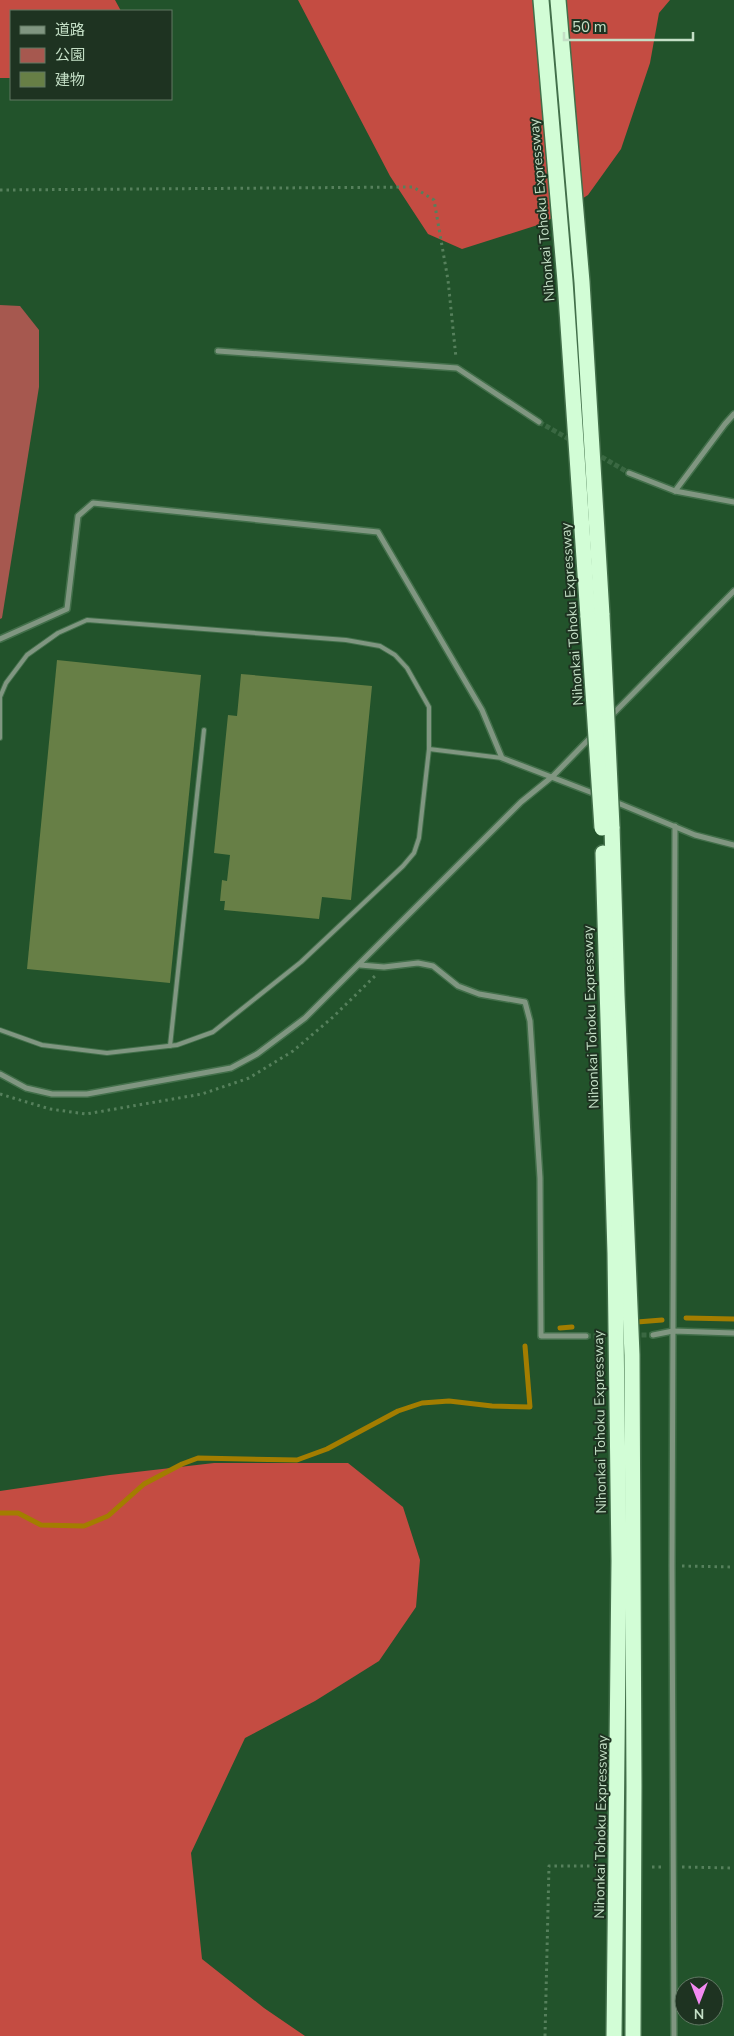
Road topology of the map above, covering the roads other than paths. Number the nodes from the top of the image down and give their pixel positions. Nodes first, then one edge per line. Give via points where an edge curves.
1 (541, 0) edge
2 (558, 0) edge
3 (218, 351) dead end
4 (734, 414) edge
5 (539, 422) tunnel mouth
6 (629, 473) tunnel mouth
7 (675, 491) junction
8 (734, 502) edge
9 (734, 591) edge
10 (595, 616) junction
11 (0, 639) edge
12 (204, 730) dead end
13 (0, 738) edge
14 (430, 749) junction
15 (502, 758) junction
16 (553, 776) junction
17 (675, 826) junction
18 (607, 828) junction
19 (734, 845) edge
20 (360, 966) junction
21 (0, 1030) edge
22 (170, 1046) junction
23 (0, 1074) edge
24 (673, 1331) junction
25 (734, 1332) edge
26 (653, 1335) tunnel mouth
27 (586, 1336) tunnel mouth
28 (614, 2036) edge
29 (633, 2036) edge
30 (674, 2036) edge

1 - 10 highway, Nihonkai Tohoku Expressway
2 - 10 highway, Nihonkai Tohoku Expressway via 582,282
3 - 5 street via 457,368
4 - 7 street
6 - 7 street
7 - 8 street
9 - 16 street
10 - 18 highway, Nihonkai Tohoku Expressway, bridge
11 - 15 street via 67,609 78,516 93,503 378,532 482,710
12 - 22 lane
13 - 14 lane via 0,697 6,683 27,655 58,633 87,620 346,640 380,646 407,668 429,707
14 - 15 lane
14 - 22 lane via 419,838 414,853 403,866 301,962 212,1032
15 - 16 street
16 - 17 street
16 - 20 street via 521,802
17 - 19 street
17 - 24 street
18 - 28 highway, Nihonkai Tohoku Expressway via 618,1561
18 - 29 highway, Nihonkai Tohoku Expressway via 632,1355
20 - 23 street via 305,1018 257,1054 231,1068 87,1094 52,1094 26,1088
20 - 27 street via 418,963 433,966 458,986 479,994 525,1002 530,1021 540,1178 541,1336
21 - 22 lane via 42,1046 107,1052
24 - 25 street
24 - 26 street
24 - 30 street

